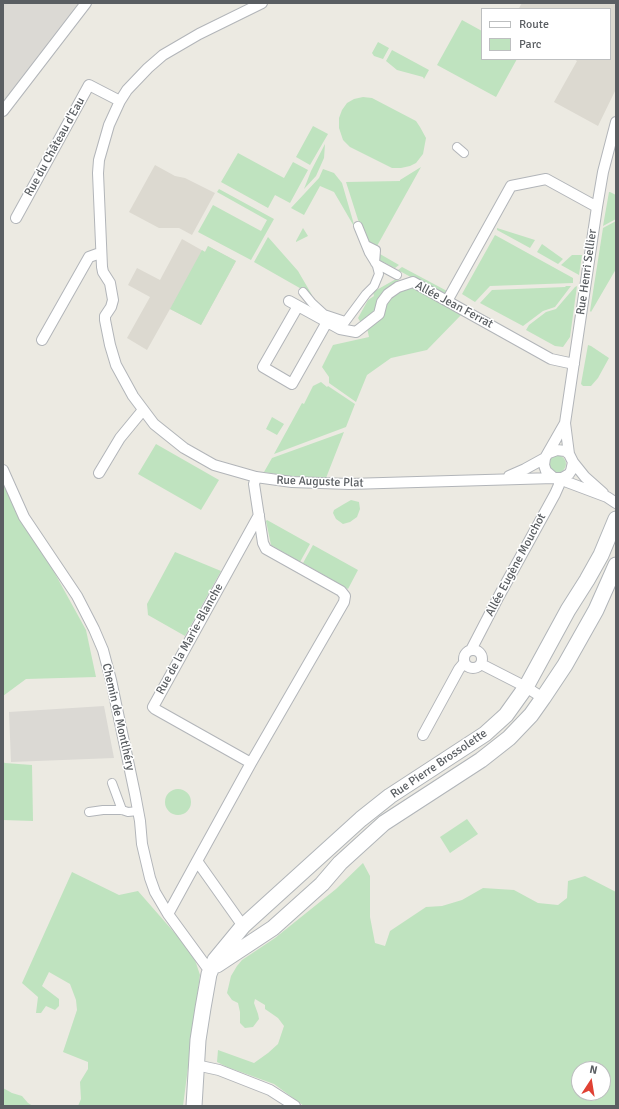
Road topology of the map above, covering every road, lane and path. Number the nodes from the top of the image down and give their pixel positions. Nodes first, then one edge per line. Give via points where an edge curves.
1 (86, 3) edge
2 (262, 3) edge
3 (120, 101) junction
4 (3, 111) edge
5 (616, 122) edge
6 (456, 147) dead end
7 (464, 153) dead end
8 (597, 207) junction
9 (16, 218) dead end
10 (358, 226) dead end
11 (100, 253) junction
12 (376, 263) junction
13 (397, 275) dead end
14 (303, 292) dead end
15 (447, 301) junction
16 (327, 322) junction
17 (343, 325) junction
18 (42, 340) dead end
19 (574, 364) junction
20 (143, 410) junction
21 (565, 423) junction
22 (547, 456) junction
23 (571, 458) junction
24 (3, 470) edge
25 (99, 473) dead end
26 (256, 477) junction
27 (558, 478) junction
28 (501, 479) junction
29 (607, 497) junction
30 (616, 503) edge
31 (259, 515) junction
32 (616, 519) edge
33 (616, 565) edge
34 (471, 650) junction
35 (464, 663) junction
36 (481, 664) junction
37 (526, 687) junction
38 (543, 698) junction
39 (423, 735) dead end
40 (251, 763) junction
41 (112, 783) dead end
42 (122, 810) junction
43 (138, 811) junction
44 (89, 812) dead end
45 (197, 861) junction
46 (168, 914) junction
47 (243, 926) junction
48 (211, 969) junction
49 (196, 1065) junction
50 (194, 1106) edge
51 (295, 1106) edge

1 - 4 street
2 - 3 street via 198,34 163,55 140,76
3 - 9 street, Rue du Château d'Eau via 89,85
3 - 11 street via 109,125 99,160
5 - 8 street, Rue Henri Sellier
6 - 7 street
8 - 15 street via 546,179 511,186
8 - 19 street, Rue Henri Sellier
10 - 12 street
11 - 18 street via 89,257
11 - 20 street via 103,272 110,283 112,295 112,304 105,316 110,345 125,383
12 - 13 street
12 - 17 street via 379,274 374,286
14 - 17 street via 324,314
15 - 17 street, Allée Jean Ferrat via 413,282 388,294 382,302 379,314 356,332
15 - 19 street, Allée Jean Ferrat via 551,359
16 - 16 street, Allée Jean Ferrat via 294,303 263,368 292,384
16 - 17 street, Allée Jean Ferrat
19 - 21 street, Rue Henri Sellier
20 - 25 street via 120,438
20 - 26 street, Rue Auguste Plat via 154,424 198,457 227,470
21 - 22 street
21 - 23 street
22 - 23 street via 557,450 565,451
22 - 27 street via 544,468 548,474
22 - 28 street, Rue Auguste Plat
23 - 27 street via 571,471 566,477
23 - 29 street via 585,477
24 - 43 street, Chemin de Montlhéry via 24,517 77,596 103,650
26 - 28 street, Rue Auguste Plat via 334,484
26 - 31 street via 254,484
27 - 28 street, Rue Auguste Plat
27 - 29 street
27 - 34 street, Allée Eugène Mouchot via 555,494
29 - 30 street
31 - 40 street via 266,549 341,591 345,596 344,602
31 - 40 street, Rue de la Marie-Blanche via 154,707
32 - 37 main road, Rue Pierre Brossolette via 601,555
33 - 38 main road, Rue Pierre Brossolette via 596,610
34 - 35 street, Allée Eugène Mouchot via 464,655
34 - 36 street via 479,653 482,658
35 - 36 street via 471,668
35 - 39 street, Allée Eugène Mouchot
36 - 37 street
37 - 38 street
37 - 47 main road, Rue Pierre Brossolette via 515,704 494,727 390,796
38 - 48 main road, Rue Pierre Brossolette via 503,743 384,823 273,928
40 - 45 street
41 - 42 street
42 - 43 street
42 - 44 street
43 - 46 street, Chemin de Montlhéry via 145,862 155,892
45 - 46 street
45 - 47 street
46 - 48 street, Chemin de Montlhéry via 206,966
47 - 48 main road, Rue Pierre Brossolette via 215,960
48 - 49 main road, Rue Pierre Brossolette
49 - 50 main road, Rue Pierre Brossolette
49 - 51 street via 219,1070 270,1090

